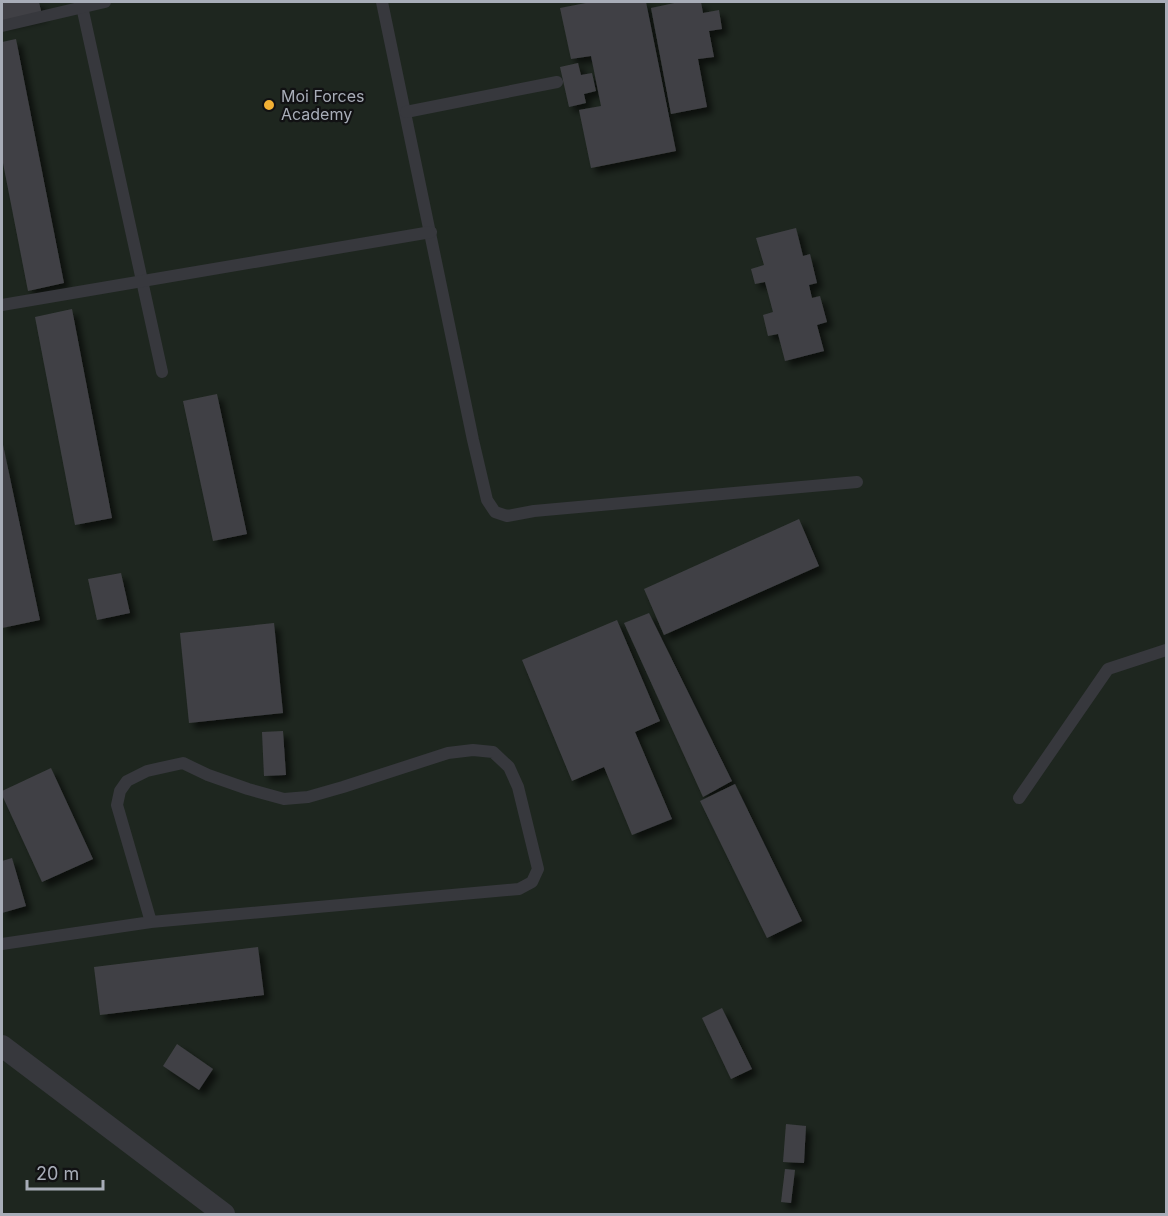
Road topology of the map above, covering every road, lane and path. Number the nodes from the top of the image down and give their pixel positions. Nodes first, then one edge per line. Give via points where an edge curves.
1 (105, 2) edge
2 (382, 2) edge
3 (82, 4) edge
4 (2, 26) edge
5 (557, 82) dead end
6 (406, 112) junction
7 (430, 232) junction
8 (142, 281) junction
9 (2, 305) edge
10 (162, 372) dead end
11 (856, 482) dead end
12 (1167, 650) edge
13 (1019, 798) dead end
14 (151, 922) junction
15 (2, 944) edge
16 (2, 1046) edge
17 (224, 1215) edge

1 - 3 lane
2 - 6 lane
3 - 4 lane
3 - 8 lane
5 - 6 lane
6 - 7 lane
7 - 8 lane
7 - 11 lane via 475,450 487,500 495,512 507,516
8 - 9 lane
8 - 10 lane
12 - 13 lane via 1108,669
14 - 14 lane via 519,889 532,882 538,869 519,787 509,767 493,752 473,750 448,753 308,797 284,799 183,763 147,771 127,782 117,805
14 - 15 lane
16 - 17 street

